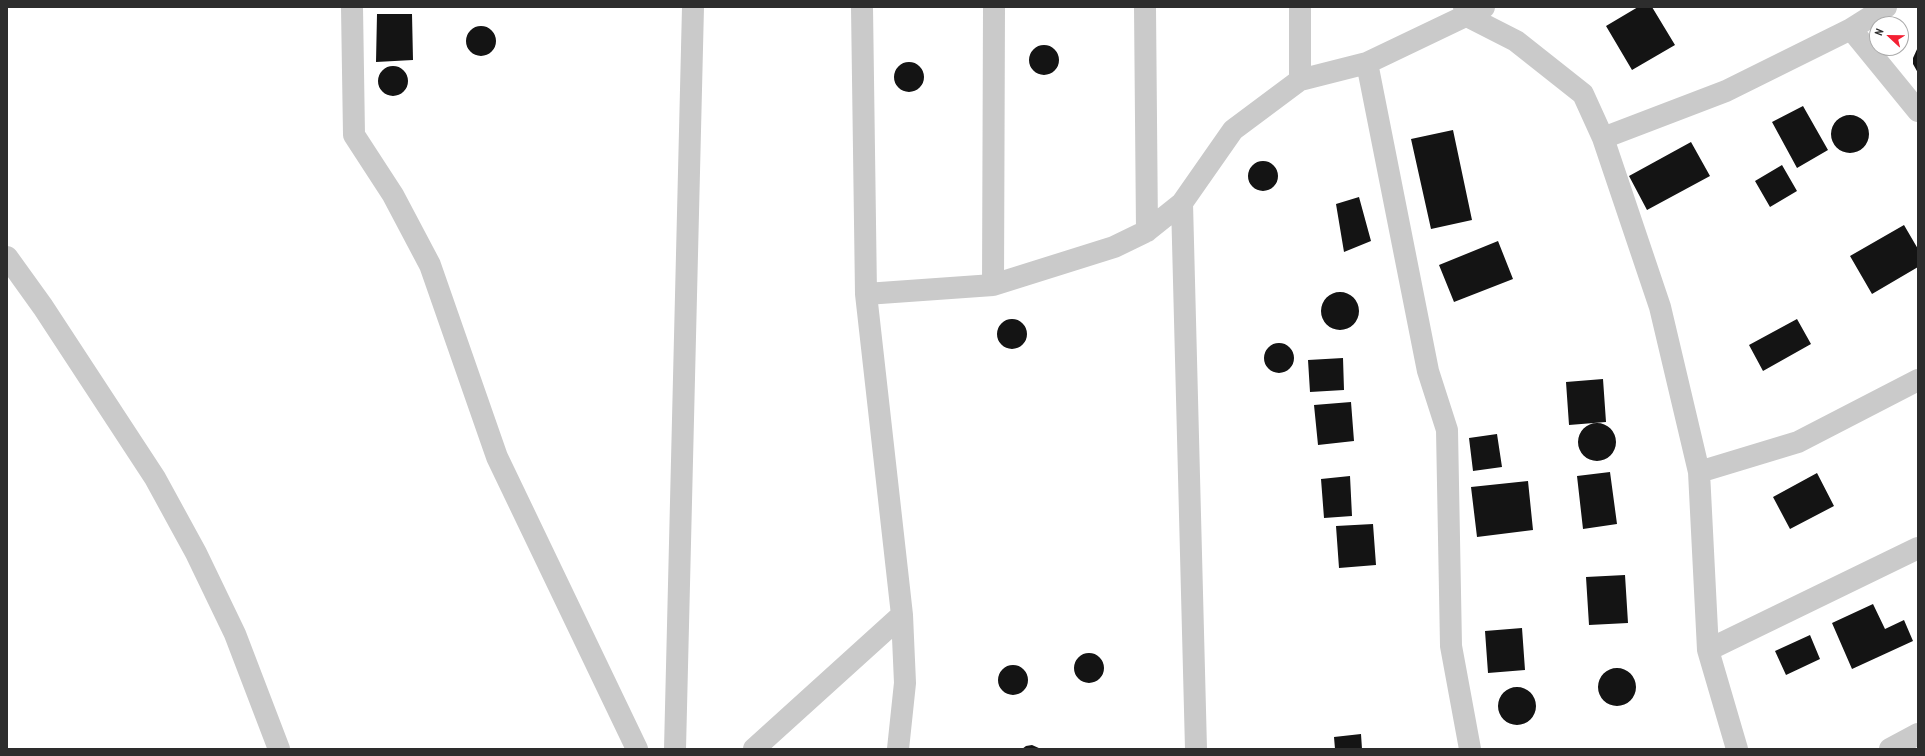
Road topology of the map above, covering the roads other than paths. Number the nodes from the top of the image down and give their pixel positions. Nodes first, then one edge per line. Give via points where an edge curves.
1 (352, 7) edge
2 (693, 7) edge
3 (862, 7) edge
4 (994, 7) edge
5 (1145, 7) edge
6 (1300, 7) edge
7 (1886, 7) edge
8 (1471, 10) edge
9 (1852, 29) junction
10 (1367, 63) junction
11 (1300, 80) junction
12 (1918, 111) edge
13 (1603, 138) junction
14 (1182, 203) junction
15 (1147, 231) junction
16 (7, 256) edge
17 (993, 285) junction
18 (866, 294) junction
19 (1918, 380) edge
20 (1699, 472) junction
21 (1918, 548) edge
22 (902, 615) junction
23 (1708, 650) junction
24 (1918, 734) edge
25 (279, 749) edge
26 (637, 749) edge
27 (675, 749) edge
28 (754, 749) edge
29 (898, 749) edge
30 (1196, 749) edge
31 (1470, 749) edge
32 (1737, 749) edge
33 (1890, 749) edge

1 - 26 street via 354,135 393,195 430,265 497,456
2 - 27 street
3 - 18 street
4 - 17 street
5 - 15 street
6 - 11 street
7 - 9 street
8 - 10 street
8 - 13 street via 1516,41 1583,94
9 - 12 street
9 - 13 street via 1726,91
10 - 11 street
10 - 31 street via 1428,371 1447,430 1451,646
11 - 14 street via 1233,130
13 - 20 street via 1660,307
14 - 15 street
14 - 30 street
15 - 17 street via 1114,246
16 - 25 street via 154,478 196,553 235,634
17 - 18 street
18 - 22 street
19 - 20 street via 1798,442
20 - 23 street
21 - 23 street
22 - 28 street
22 - 29 street via 905,683
23 - 32 street
24 - 33 street

